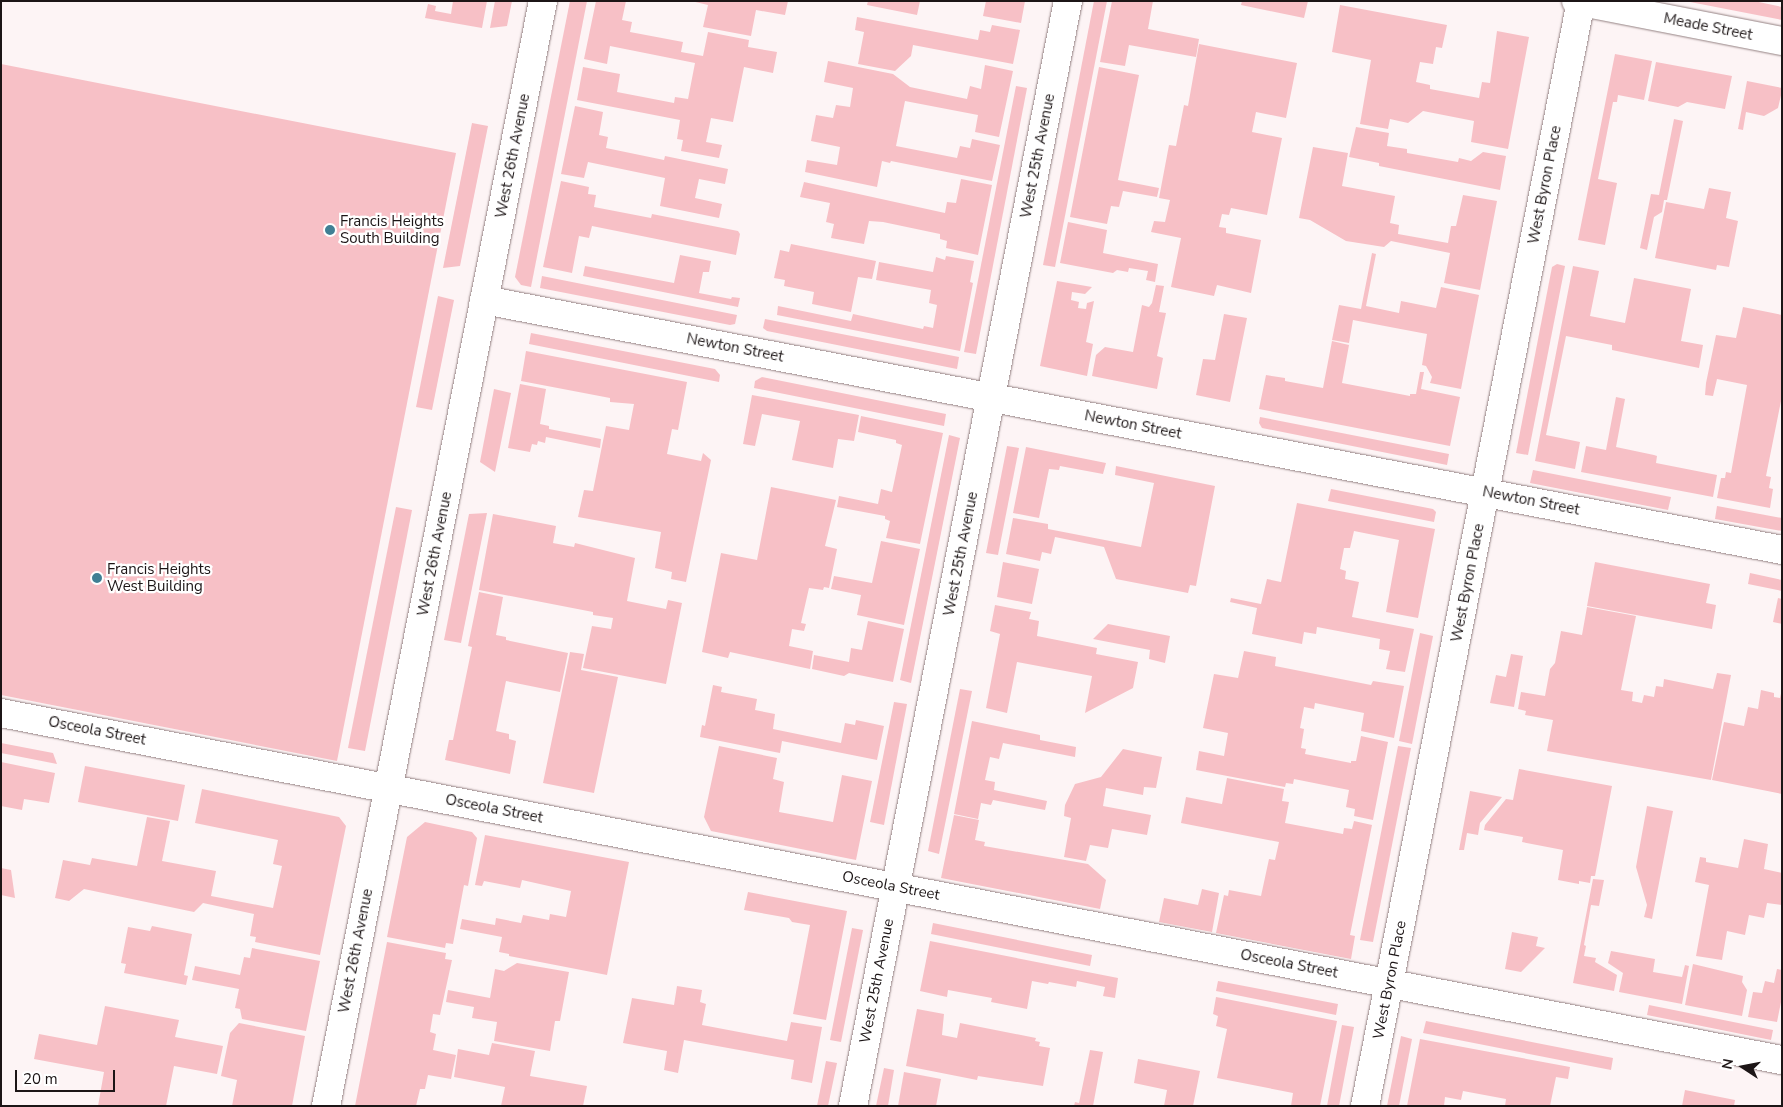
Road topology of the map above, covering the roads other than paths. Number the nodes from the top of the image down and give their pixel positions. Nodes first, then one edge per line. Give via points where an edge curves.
1 (543, 1) edge
2 (1068, 1) edge
3 (1580, 2) edge
4 (1782, 41) edge
5 (484, 300) junction
6 (991, 398) junction
7 (1485, 493) junction
8 (1782, 550) edge
9 (1, 713) edge
10 (388, 788) junction
11 (896, 887) junction
12 (1389, 984) junction
13 (1782, 1060) edge
14 (326, 1106) edge
15 (853, 1106) edge
16 (1365, 1106) edge

1 - 5 street, West 26th Avenue
2 - 6 street, West 25th Avenue
3 - 4 street, Meade Street
3 - 7 street, West Byron Place
5 - 6 street, Newton Street
5 - 10 street, West 26th Avenue
6 - 7 street, Newton Street
6 - 11 street, West 25th Avenue
7 - 8 street, Newton Street
7 - 12 street, West Byron Place
9 - 10 street, Osceola Street
10 - 11 street, Osceola Street
10 - 14 street, West 26th Avenue
11 - 12 street, Osceola Street
11 - 15 street, West 25th Avenue
12 - 13 street, Osceola Street
12 - 16 street, West Byron Place

